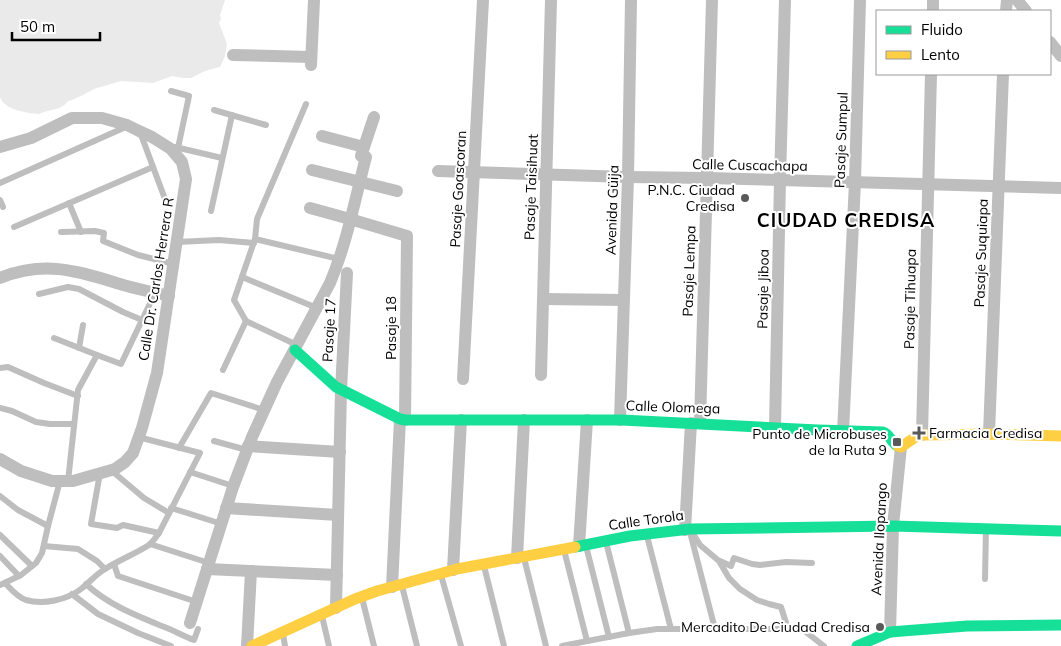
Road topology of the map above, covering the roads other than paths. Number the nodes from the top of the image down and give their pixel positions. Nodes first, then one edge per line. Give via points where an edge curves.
1 (314, 0) edge
2 (483, 0) edge
3 (552, 0) edge
4 (631, 0) edge
5 (712, 0) edge
6 (785, 0) edge
7 (860, 0) edge
8 (1017, 0) edge
9 (1025, 10) edge
10 (1051, 43) edge
11 (233, 55) dead end
12 (1061, 56) edge
13 (931, 75) edge
14 (1003, 75) edge
15 (171, 91) dead end
16 (306, 104) dead end
17 (214, 110) dead end
18 (232, 115) junction
19 (374, 117) dead end
20 (266, 125) dead end
21 (134, 128) junction
22 (322, 136) dead end
23 (171, 146) junction
24 (0, 147) edge
25 (364, 147) junction
26 (222, 158) junction
27 (153, 167) junction
28 (312, 170) dead end
29 (438, 171) dead end
30 (474, 171) junction
31 (546, 174) junction
32 (628, 177) junction
33 (707, 178) junction
34 (780, 180) junction
35 (359, 181) junction
36 (855, 182) junction
37 (0, 183) edge
38 (928, 184) junction
39 (998, 186) junction
40 (1061, 188) edge
41 (397, 191) dead end
42 (166, 199) dead end
43 (0, 200) edge
44 (69, 203) junction
45 (3, 207) dead end
46 (310, 208) dead end
47 (211, 211) dead end
48 (350, 219) junction
49 (14, 227) dead end
50 (61, 232) dead end
51 (81, 232) junction
52 (255, 241) junction
53 (177, 242) junction
54 (340, 259) junction
55 (174, 264) junction
56 (347, 273) dead end
57 (242, 277) junction
58 (0, 278) edge
59 (155, 293) junction
60 (39, 294) dead end
61 (169, 296) junction
62 (543, 299) junction
63 (624, 300) junction
64 (317, 308) junction
65 (142, 320) junction
66 (246, 321) junction
67 (83, 325) dead end
68 (54, 338) dead end
69 (79, 348) junction
70 (296, 348) junction
71 (97, 355) junction
72 (0, 368) edge
73 (223, 370) dead end
74 (541, 375) dead end
75 (463, 379) dead end
76 (341, 390) junction
77 (78, 396) junction
78 (0, 408) edge
79 (264, 410) junction
80 (403, 419) junction
81 (461, 420) junction
82 (524, 420) junction
83 (587, 420) junction
84 (620, 420) junction
85 (696, 423) junction
86 (74, 424) junction
87 (775, 428) junction
88 (843, 432) junction
89 (989, 434) junction
90 (922, 435) junction
91 (1061, 436) edge
92 (138, 437) junction
93 (214, 441) dead end
94 (901, 447) junction
95 (180, 448) junction
96 (247, 448) junction
97 (340, 452) junction
98 (0, 460) edge
99 (105, 472) junction
100 (190, 472) junction
101 (64, 481) junction
102 (233, 486) junction
103 (0, 496) edge
104 (226, 508) junction
105 (170, 511) junction
106 (338, 515) junction
107 (222, 524) junction
108 (48, 526) junction
109 (893, 526) junction
110 (986, 528) junction
111 (687, 529) junction
112 (1061, 531) edge
113 (159, 533) junction
114 (0, 534) edge
115 (646, 534) junction
116 (606, 541) junction
117 (150, 544) junction
118 (44, 546) junction
119 (582, 546) junction
120 (564, 549) junction
121 (0, 556) edge
122 (520, 557) junction
123 (719, 561) junction
124 (114, 564) junction
125 (483, 564) junction
126 (812, 564) dead end
127 (32, 566) junction
128 (208, 566) junction
129 (105, 568) junction
130 (251, 571) junction
131 (447, 572) junction
132 (19, 576) junction
133 (336, 576) junction
134 (985, 579) dead end
135 (3, 584) edge
136 (86, 584) junction
137 (397, 586) junction
138 (72, 594) junction
139 (362, 596) junction
140 (197, 602) junction
141 (336, 608) junction
142 (322, 615) junction
143 (1061, 625) edge
144 (194, 626) joint
145 (671, 629) junction
146 (716, 629) junction
147 (788, 629) junction
148 (890, 632) junction
149 (282, 633) junction
150 (629, 633) junction
151 (610, 637) junction
152 (587, 641) junction
153 (171, 646) edge
154 (247, 646) edge
155 (252, 646) edge
156 (285, 646) edge
157 (330, 646) edge
158 (374, 646) edge
159 (417, 646) edge
160 (460, 646) edge
161 (504, 646) edge
162 (546, 646) edge
163 (562, 646) edge
164 (824, 646) edge
165 (857, 646) edge

1 - 11 street via 311,61
2 - 30 street, Pasaje Goascoran
3 - 31 street, Pasaje Taisihuat
4 - 32 street, Avenida Güija
5 - 33 street, Pasaje Lempa
6 - 34 street, Pasaje Jiboa
7 - 36 street, Pasaje Sumpul
8 - 9 street
10 - 12 street
13 - 38 street, Pasaje Tihuapa
14 - 39 street, Pasaje Suquiapa
15 - 23 lane via 189,96
16 - 52 lane via 257,219
17 - 18 lane
18 - 20 lane
18 - 26 lane
19 - 25 street
21 - 23 street, Calle Dr. Carlos Herrera R
21 - 24 street, Calle Dr. Carlos Herrera R via 102,118 72,118 31,138
21 - 27 lane
21 - 37 lane
22 - 25 street
23 - 26 lane
23 - 53 street, Calle Dr. Carlos Herrera R via 182,162 186,179
25 - 35 street via 361,156 366,157
26 - 47 lane
27 - 42 lane
27 - 44 lane
28 - 35 street
29 - 30 street, Calle Cuscachapa
30 - 31 street, Calle Cuscachapa
30 - 75 street, Pasaje Goascoran
31 - 32 street, Calle Cuscachapa
31 - 62 street, Pasaje Taisihuat
32 - 33 street, Calle Cuscachapa
32 - 63 street, Avenida Güija
33 - 34 street, Calle Cuscachapa
33 - 85 street, Pasaje Lempa
34 - 36 street, Calle Cuscachapa
34 - 87 street, Pasaje Jiboa
35 - 41 street
35 - 48 street
36 - 38 street, Calle Cuscachapa
36 - 88 street, Pasaje Sumpul
38 - 39 street, Calle Cuscachapa
38 - 90 street, Pasaje Tihuapa
39 - 40 street, Calle Cuscachapa
39 - 89 street, Pasaje Suquiapa
43 - 45 lane
44 - 49 lane
44 - 51 lane
46 - 48 street
48 - 54 street
48 - 80 street, Pasaje 18 via 406,236
50 - 51 lane
51 - 55 lane via 104,233 103,241 138,255
52 - 53 lane
52 - 54 lane
52 - 57 lane
53 - 55 street, Calle Dr. Carlos Herrera R
54 - 64 street
55 - 61 street, Calle Dr. Carlos Herrera R
56 - 76 street, Pasaje 17
57 - 64 lane
57 - 66 lane via 234,300
58 - 59 street via 23,270 45,268 75,271
59 - 61 street
59 - 65 lane
60 - 65 lane via 68,287 79,288
61 - 92 street, Calle Dr. Carlos Herrera R via 157,373
62 - 63 street
62 - 74 street, Pasaje Taisihuat
63 - 84 street, Avenida Güija
64 - 70 street
65 - 71 lane via 121,364
66 - 70 lane
66 - 73 lane
67 - 69 lane
68 - 69 lane
69 - 71 lane
70 - 76 street, Calle Olomega
70 - 79 street
71 - 77 lane via 78,390
72 - 77 lane via 8,367
76 - 80 street, Calle Olomega
76 - 97 street, Pasaje 17
77 - 86 lane
78 - 86 lane via 36,422
79 - 95 lane via 211,393
79 - 96 street
80 - 81 street, Calle Olomega
80 - 137 street, Pasaje 18
81 - 82 street, Calle Olomega
81 - 131 street
82 - 83 street, Calle Olomega
82 - 122 street
83 - 84 street, Calle Olomega
83 - 119 street
84 - 85 street, Calle Olomega
85 - 87 street, Calle Olomega
85 - 111 street, Pasaje Lempa
86 - 101 lane
87 - 88 street, Calle Olomega
88 - 94 street, Calle Olomega via 884,432
89 - 90 street
89 - 91 street
90 - 94 street
92 - 95 lane
92 - 99 street, Calle Dr. Carlos Herrera R via 133,453 115,469
93 - 96 lane
94 - 109 street, Avenida Ilopango
95 - 100 lane via 200,453
96 - 97 street
96 - 102 street
97 - 106 street, Pasaje 17
98 - 101 street, Calle Dr. Carlos Herrera R via 21,471 52,481
99 - 101 street, Calle Dr. Carlos Herrera R
99 - 105 lane
99 - 113 lane via 91,524 118,528 123,525
100 - 102 lane
100 - 105 lane
101 - 108 lane
102 - 104 street
103 - 108 lane
104 - 106 street
104 - 107 street
105 - 107 lane
105 - 113 lane
106 - 133 street, Pasaje 17
107 - 128 street
108 - 118 lane
109 - 110 street, Calle Torola
109 - 111 street, Calle Torola
109 - 148 street, Avenida Ilopango
110 - 112 street, Calle Torola
110 - 134 lane
111 - 115 street, Calle Torola
111 - 123 lane
111 - 146 lane
113 - 117 lane
114 - 127 lane
115 - 116 street, Calle Torola
115 - 145 lane
116 - 119 street, Calle Torola
116 - 150 lane
117 - 124 lane
117 - 128 lane
118 - 127 lane
118 - 129 lane via 78,549
119 - 120 street, Calle Torola
119 - 151 lane
120 - 122 street, Calle Torola
120 - 152 lane
121 - 132 lane
122 - 125 street, Calle Torola
122 - 162 lane
123 - 126 lane via 732,566 734,558 760,565
123 - 147 lane via 740,589 757,600 781,607
124 - 129 lane
124 - 140 lane via 118,576
125 - 131 street, Calle Torola
125 - 161 lane
127 - 132 lane
128 - 130 street
128 - 140 street
129 - 136 lane
130 - 133 street
130 - 154 street
131 - 137 street, Calle Torola
131 - 160 lane
132 - 135 lane
133 - 141 street, Pasaje 17
135 - 138 lane via 26,600 49,601
136 - 138 lane
136 - 144 lane via 122,609 194,640
137 - 139 street, Calle Torola
137 - 159 lane
138 - 153 lane via 98,614
139 - 141 street, Calle Torola
139 - 158 lane
140 - 144 street
141 - 142 street, Calle Torola
142 - 149 street, Calle Torola
142 - 157 lane
143 - 148 street via 967,626
145 - 146 lane
145 - 150 lane
146 - 147 lane
147 - 164 lane via 802,629
148 - 165 street
149 - 155 street, Calle Torola
149 - 156 lane
150 - 151 lane
151 - 152 lane
152 - 163 lane

